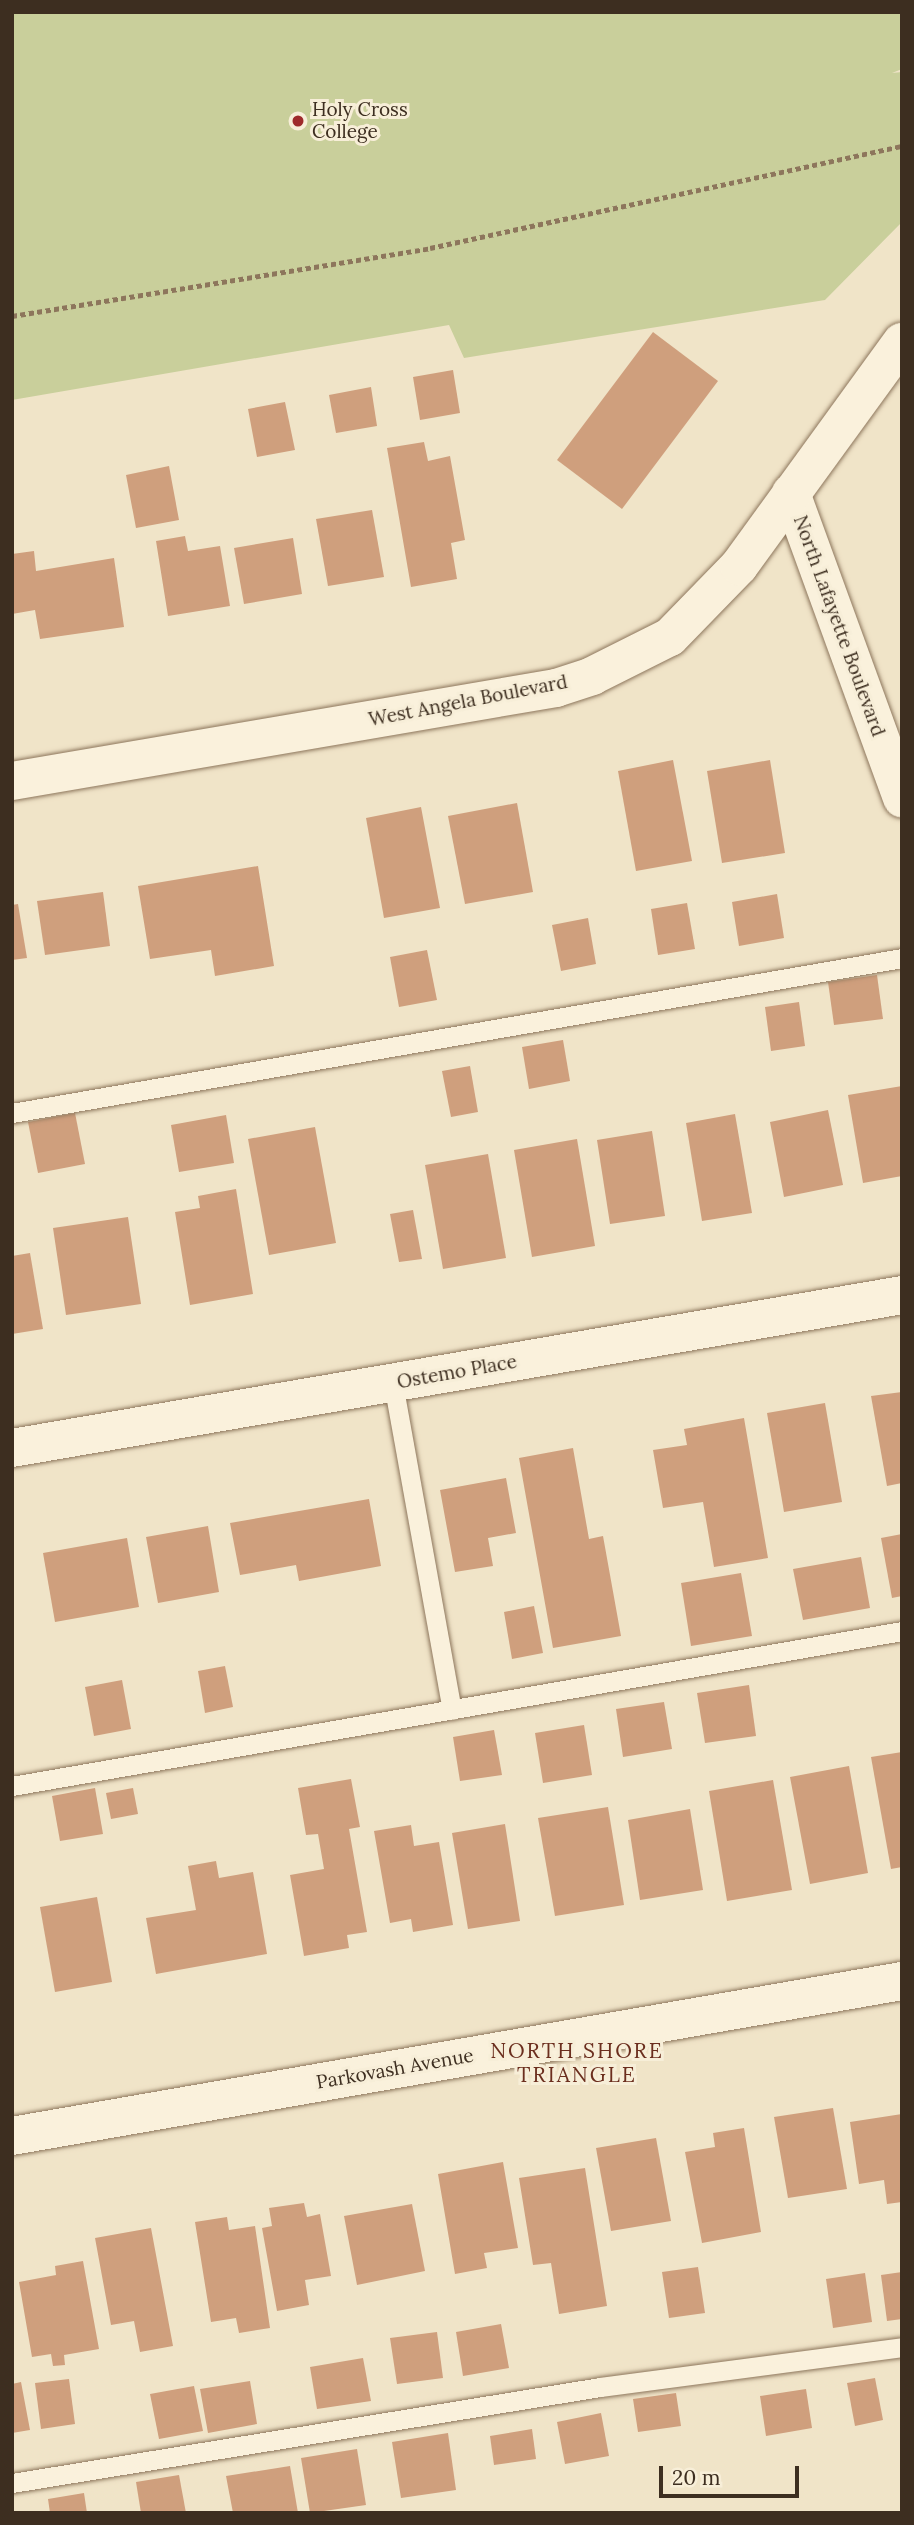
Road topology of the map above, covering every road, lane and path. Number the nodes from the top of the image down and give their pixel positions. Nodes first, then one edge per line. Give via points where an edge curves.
1 (902, 146) edge
2 (12, 316) edge
3 (902, 342) edge
4 (791, 494) junction
5 (12, 781) edge
6 (902, 797) edge
7 (902, 958) edge
8 (12, 1113) edge
9 (902, 1295) edge
10 (394, 1383) junction
11 (12, 1448) edge
12 (902, 1631) edge
13 (452, 1710) junction
14 (12, 1786) edge
15 (902, 1981) edge
16 (12, 2136) edge
17 (902, 2347) edge
18 (12, 2483) edge

1 - 2 path via 430,248
3 - 4 street, West Angela Boulevard
4 - 5 street, West Angela Boulevard via 739,566 670,637 592,676 556,688
4 - 6 street, North Lafayette Boulevard
7 - 8 lane
9 - 10 street, Ostemo Place
10 - 11 street, Ostemo Place
10 - 13 lane
12 - 13 lane
13 - 14 lane
15 - 16 street, Parkovash Avenue
17 - 18 lane via 600,2387

